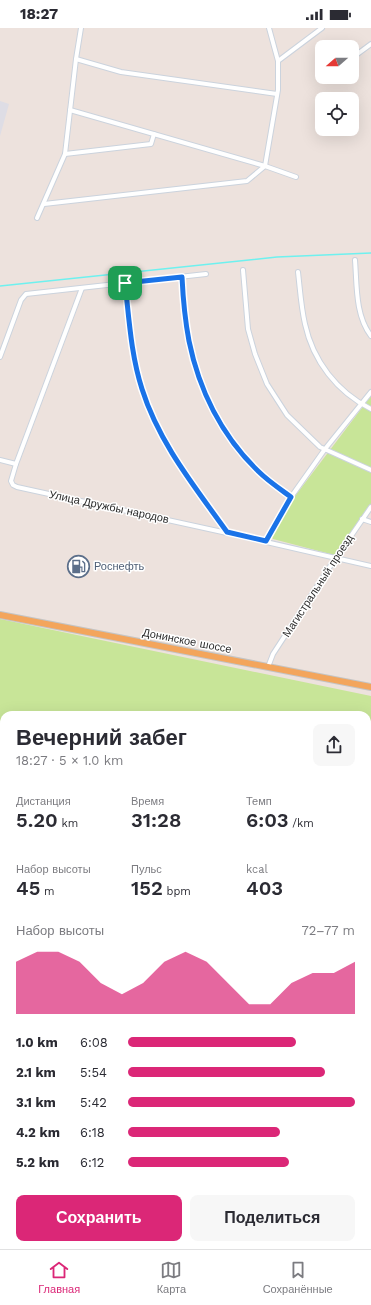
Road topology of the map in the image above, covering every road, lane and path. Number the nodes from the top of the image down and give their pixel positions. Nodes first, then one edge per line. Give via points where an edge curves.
1 (81, 28) edge
2 (269, 28) edge
3 (322, 28) edge
4 (371, 44) edge
5 (359, 53) edge
6 (76, 59) junction
7 (278, 61) junction
8 (277, 94) junction
9 (70, 110) junction
10 (154, 134) junction
11 (65, 154) junction
12 (265, 166) junction
13 (296, 177) dead end
14 (44, 204) junction
15 (37, 218) dead end
16 (355, 260) dead end
17 (244, 270) dead end
18 (298, 272) dead end
19 (206, 274) dead end
20 (182, 277) junction
21 (125, 283) junction
22 (82, 288) junction
23 (371, 336) edge
24 (0, 357) edge
25 (371, 392) edge
26 (361, 404) junction
27 (371, 409) edge
28 (325, 449) junction
29 (0, 460) edge
30 (16, 464) junction
31 (371, 470) edge
32 (291, 497) junction
33 (371, 507) edge
34 (362, 519) junction
35 (371, 522) edge
36 (227, 532) junction
37 (266, 541) junction
38 (336, 557) junction
39 (371, 566) edge
40 (0, 615) edge
41 (268, 667) junction
42 (371, 687) edge

1 - 6 street
2 - 7 street
3 - 7 street
4 - 5 street
6 - 8 street via 121,72
6 - 9 street
7 - 8 street
8 - 12 street
9 - 10 street
9 - 11 street
10 - 11 street via 151,144
10 - 12 street
11 - 14 street
12 - 13 street
12 - 14 street via 247,181
14 - 15 street
16 - 23 street via 361,318
17 - 28 street via 248,329 267,384 286,415
18 - 26 street via 305,324 315,353 334,382
19 - 20 street
20 - 21 street
20 - 32 street via 189,340 209,403 240,452 259,472
21 - 22 street
21 - 36 street via 132,346 141,388 149,410 169,449
22 - 24 street via 26,294 21,300
22 - 30 street, Улица Дружбы народов
25 - 26 street
26 - 27 street
26 - 28 street
28 - 31 street
28 - 32 street
29 - 30 street
30 - 36 street, Улица Дружбы народов via 11,482 17,487
32 - 37 street
33 - 34 street, Магистральный проезд
34 - 35 street
34 - 38 street, Магистральный проезд
36 - 37 street
37 - 38 street
38 - 39 street
38 - 41 street, Магистральный проезд via 273,654
40 - 41 main road, Донинское шоссе
41 - 42 main road, Донинское шоссе

